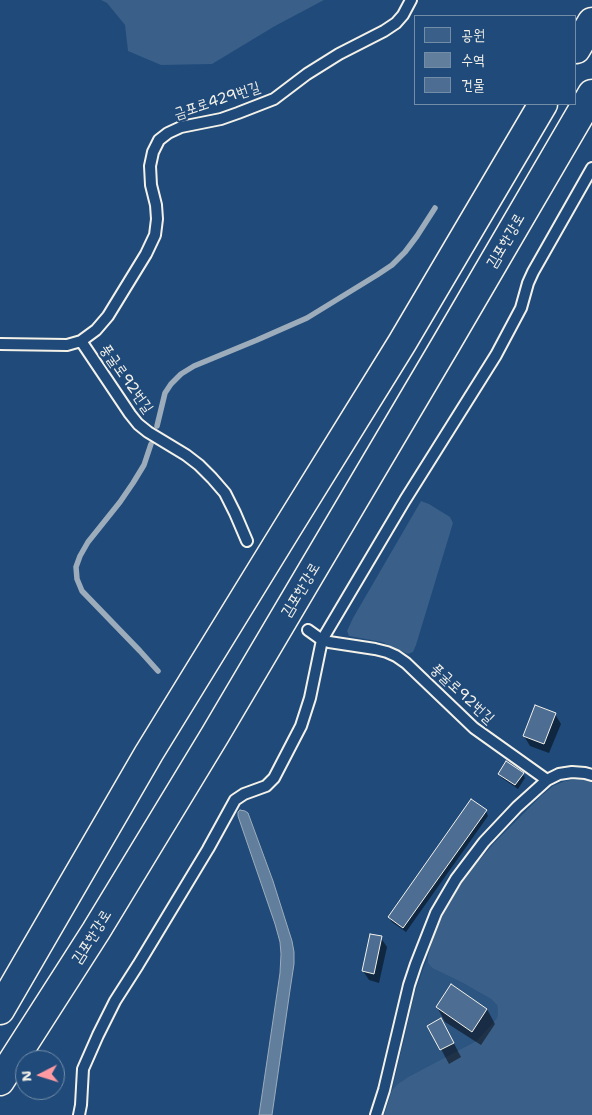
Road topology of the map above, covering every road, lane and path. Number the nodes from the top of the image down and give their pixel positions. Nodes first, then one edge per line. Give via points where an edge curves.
1 (411, 0) edge
2 (592, 22) edge
3 (577, 47) edge
4 (592, 94) edge
5 (542, 105) edge
6 (592, 168) edge
7 (81, 341) junction
8 (0, 344) edge
9 (246, 541) dead end
10 (308, 630) dead end
11 (322, 640) junction
12 (592, 775) edge
13 (547, 780) junction
14 (0, 1010) edge
15 (0, 1081) edge
16 (79, 1115) edge
17 (376, 1115) edge

1 - 7 lane, 금포로429번길 via 403,15 390,27 307,74 274,99 230,116 181,127 159,140 150,166 150,185 156,205 155,235 108,316
2 - 3 highway
4 - 15 highway, 김포한강로 via 215,735
5 - 14 highway via 402,343 149,753
6 - 11 lane via 533,272 521,308 496,355
7 - 8 lane via 67,345
7 - 9 lane, 풍굴로92번길 via 138,424 199,465 225,493
10 - 11 lane, 풍굴로92번길
11 - 13 lane, 풍굴로92번길 via 396,656 474,728
11 - 16 lane via 310,698 284,760 266,786 235,800 115,1001 83,1069
12 - 13 lane via 572,772
13 - 17 lane via 484,842 436,913 409,985

